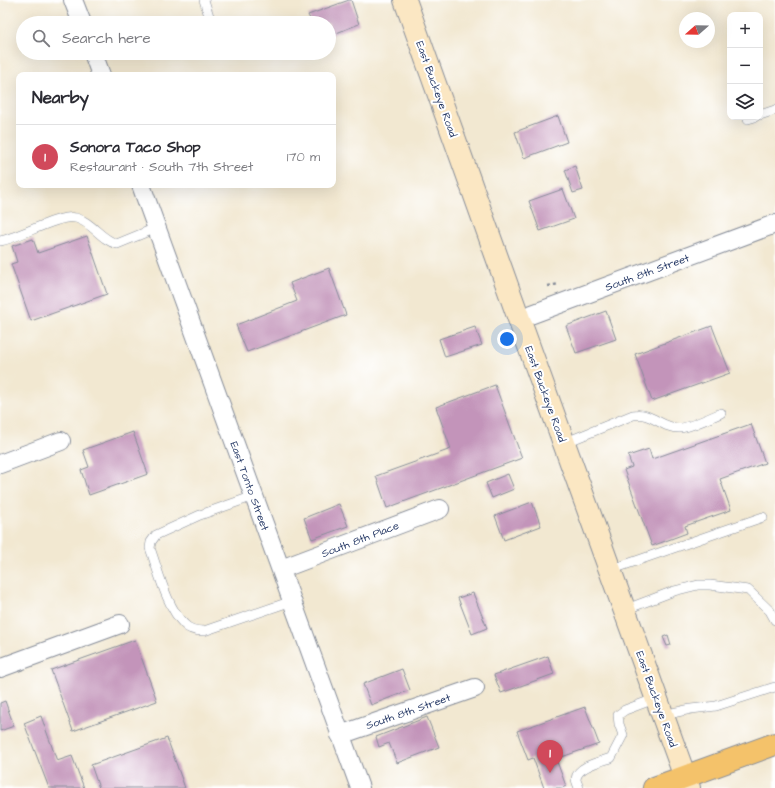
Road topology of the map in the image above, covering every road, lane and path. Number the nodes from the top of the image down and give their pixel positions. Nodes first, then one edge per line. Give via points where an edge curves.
1 (73, 0) edge
2 (204, 0) edge
3 (405, 0) edge
4 (79, 16) edge
5 (209, 16) dead end
6 (96, 60) edge
7 (100, 72) edge
8 (775, 110) edge
9 (763, 114) edge
10 (142, 188) edge
11 (775, 224) edge
12 (156, 228) junction
13 (0, 241) edge
14 (519, 319) junction
15 (721, 413) dead end
16 (61, 441) dead end
17 (564, 443) junction
18 (0, 464) edge
19 (254, 496) junction
20 (440, 509) dead end
21 (763, 517) dead end
22 (281, 570) junction
23 (610, 570) junction
24 (292, 601) junction
25 (624, 610) junction
26 (775, 620) edge
27 (120, 624) dead end
28 (0, 668) edge
29 (775, 687) edge
30 (475, 688) dead end
31 (660, 707) junction
32 (340, 735) junction
33 (775, 744) edge
34 (687, 782) edge
35 (360, 788) edge
36 (579, 788) edge
37 (654, 788) edge

1 - 4 street
2 - 5 lane
3 - 14 main road, East Buckeye Road
6 - 7 street
8 - 9 lane
10 - 12 street, East Tonto Street
11 - 14 street, South 8th Street
12 - 13 lane via 117,244 112,243 86,222 75,218 62,219
12 - 19 street, East Tonto Street
14 - 17 main road, East Buckeye Road
15 - 17 lane via 680,428 668,426 641,413
16 - 18 street
17 - 23 main road, East Buckeye Road
19 - 22 street, East Tonto Street
19 - 24 lane via 200,515 156,535 150,548 172,608 184,625 194,630 204,631
20 - 22 street, South 8th Place
21 - 23 lane
22 - 24 street, East Tonto Street
23 - 25 main road, East Buckeye Road
24 - 32 street, East Tonto Street
25 - 26 lane via 674,591 710,585 748,590
25 - 31 main road, East Buckeye Road
27 - 28 street
29 - 31 lane via 716,706 691,709
30 - 32 street, South 8th Street
31 - 34 main road, East Buckeye Road
31 - 36 lane via 625,710 618,715 623,735 612,758 583,768 576,779
32 - 35 street, East Tonto Street
33 - 34 main road
34 - 37 main road

